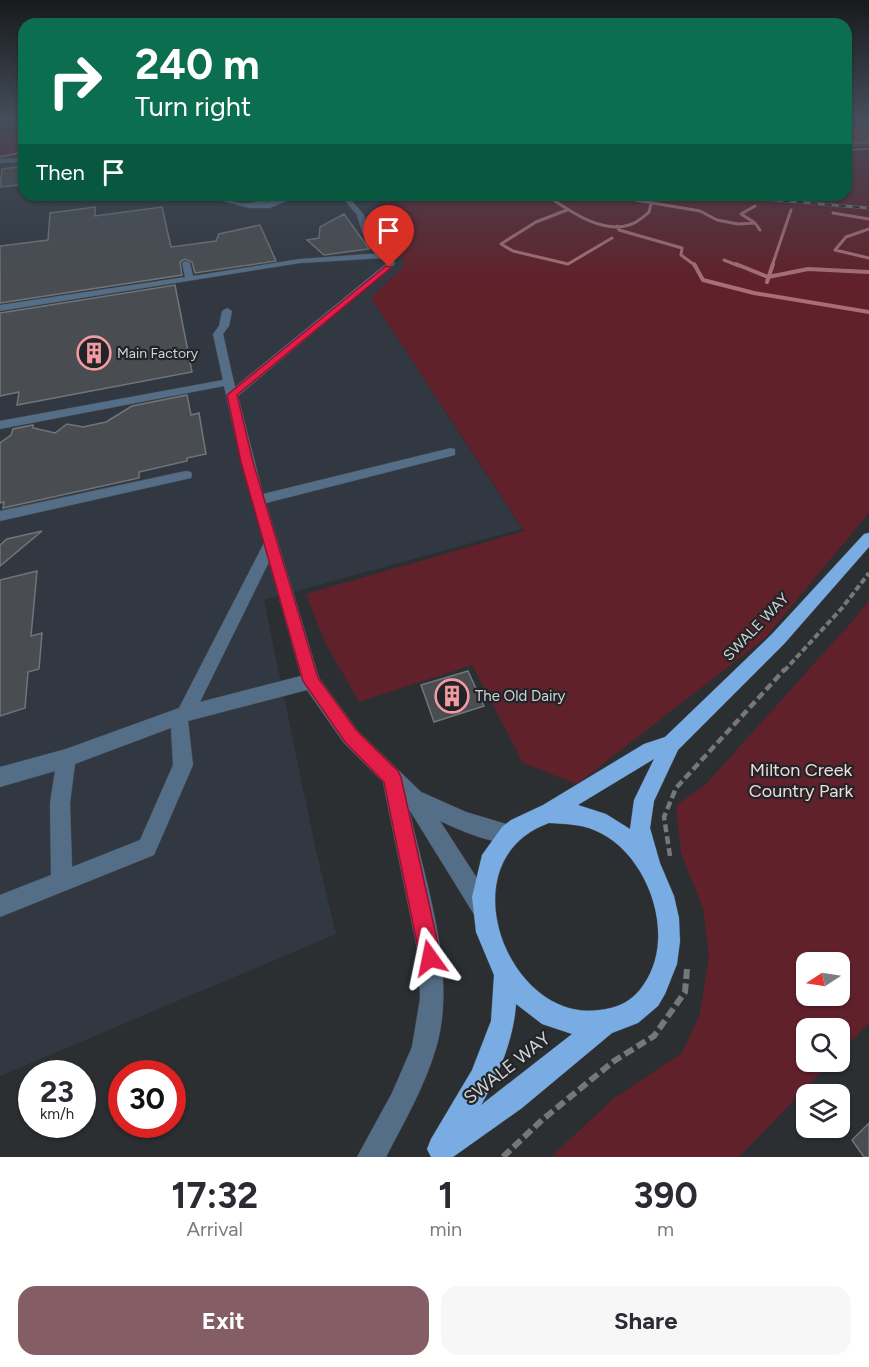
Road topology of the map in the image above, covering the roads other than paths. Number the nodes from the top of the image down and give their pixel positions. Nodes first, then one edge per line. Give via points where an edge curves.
1 (226, 201) edge
2 (264, 201) edge
3 (280, 201) edge
4 (348, 201) edge
5 (249, 207) junction
6 (388, 255) junction
7 (186, 263) dead end
8 (190, 279) junction
9 (0, 308) edge
10 (227, 311) dead end
11 (228, 382) junction
12 (232, 395) junction
13 (0, 425) edge
14 (451, 452) dead end
15 (186, 475) dead end
16 (258, 500) junction
17 (0, 516) edge
18 (869, 538) edge
19 (271, 543) junction
20 (311, 681) junction
21 (182, 715) junction
22 (671, 744) junction
23 (66, 758) junction
24 (0, 777) edge
25 (392, 777) junction
26 (414, 799) junction
27 (549, 813) junction
28 (509, 834) junction
29 (663, 871) junction
30 (62, 882) junction
31 (0, 906) edge
32 (483, 908) junction
33 (506, 975) junction
34 (603, 1025) junction
35 (437, 1153) edge
36 (370, 1157) edge

1 - 5 street
2 - 5 street
3 - 5 street via 270,206
4 - 6 street via 360,215 366,232
6 - 8 street via 300,261
6 - 12 street via 391,264 385,271
7 - 8 street
8 - 9 street
10 - 11 street via 218,334
11 - 12 street
11 - 13 street
12 - 16 street
14 - 16 street
15 - 17 street
16 - 19 street
18 - 22 main road, SWALE WAY via 778,639
19 - 20 street
19 - 21 street
20 - 21 street
20 - 25 street via 351,737
21 - 23 street
21 - 30 street via 183,765 147,848
22 - 27 main road, SWALE WAY via 651,750
22 - 29 main road, SWALE WAY via 644,800 640,828
23 - 24 street
23 - 30 street via 60,803
25 - 26 street
25 - 36 street via 430,958 432,999 424,1048 401,1102
26 - 28 street via 464,822
26 - 32 street
27 - 28 main road via 528,820
27 - 29 main road via 578,814 607,825
28 - 32 main road via 495,854 486,879
29 - 34 main road via 671,936 666,968 652,995 630,1015
30 - 31 street
32 - 33 main road via 490,942
33 - 34 main road via 533,1005 567,1022
33 - 35 main road, SWALE WAY via 503,1021 482,1078
34 - 35 main road, SWALE WAY via 513,1099

